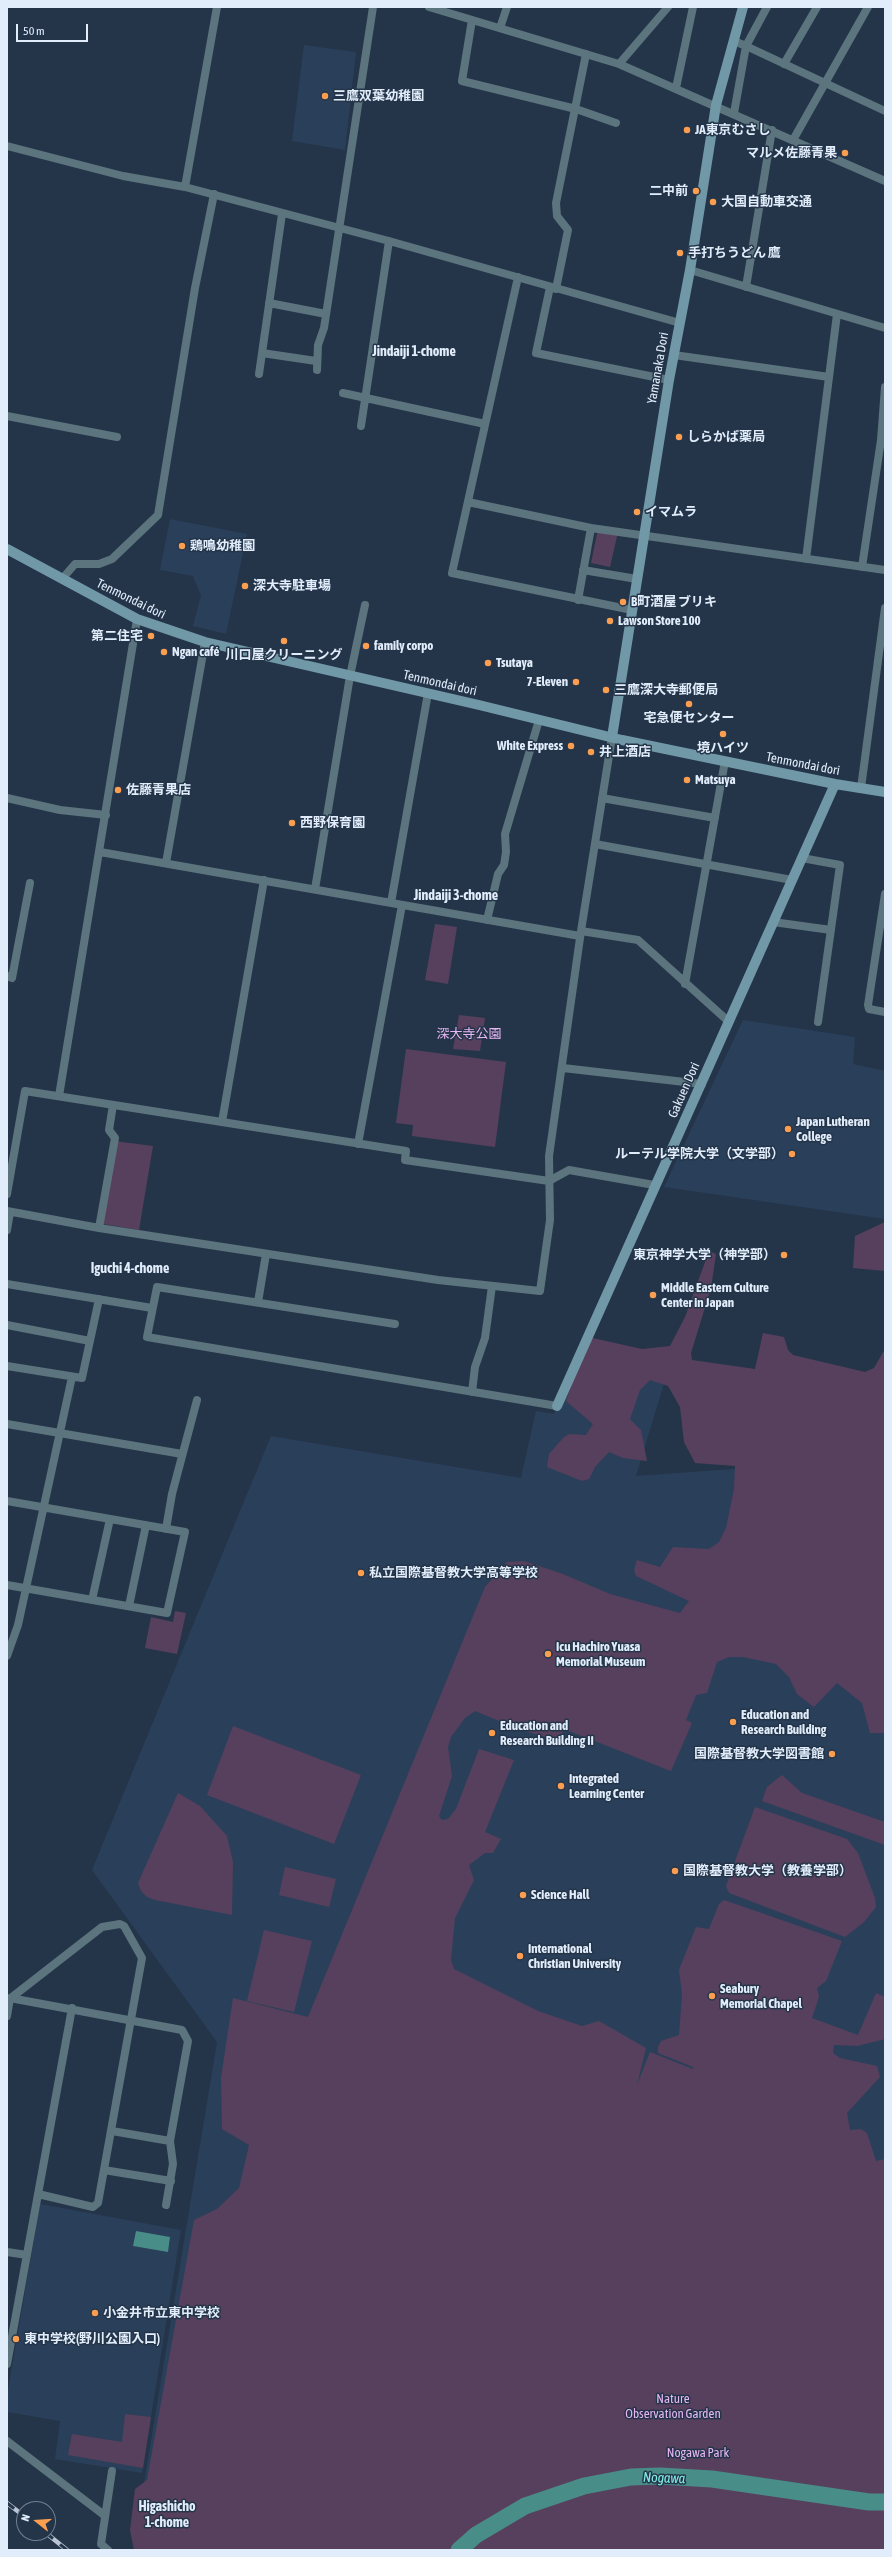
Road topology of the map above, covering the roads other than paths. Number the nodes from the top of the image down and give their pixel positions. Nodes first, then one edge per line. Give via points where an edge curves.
1 (217, 7) edge
2 (373, 7) edge
3 (429, 7) edge
4 (507, 7) edge
5 (668, 7) edge
6 (693, 7) edge
7 (743, 7) edge
8 (767, 7) edge
9 (817, 7) edge
10 (868, 7) edge
11 (472, 20) junction
12 (500, 28) junction
13 (734, 41) junction
14 (746, 46) junction
15 (586, 54) junction
16 (619, 64) junction
17 (784, 64) junction
18 (825, 83) junction
19 (676, 88) junction
20 (716, 105) junction
21 (576, 109) junction
22 (885, 110) edge
23 (734, 113) junction
24 (616, 123) dead end
25 (772, 130) junction
26 (793, 140) junction
27 (7, 146) edge
28 (885, 181) edge
29 (184, 187) junction
30 (214, 194) junction
31 (282, 214) junction
32 (340, 228) junction
33 (389, 241) junction
34 (690, 270) junction
35 (518, 277) junction
36 (746, 287) junction
37 (553, 288) junction
38 (269, 303) junction
39 (326, 314) junction
40 (837, 314) junction
41 (680, 323) junction
42 (885, 328) edge
43 (262, 353) junction
44 (674, 355) junction
45 (316, 362) junction
46 (317, 370) dead end
47 (259, 374) dead end
48 (829, 377) junction
49 (669, 380) junction
50 (885, 387) edge
51 (343, 393) dead end
52 (366, 397) junction
53 (7, 416) edge
54 (485, 424) junction
55 (361, 426) dead end
56 (118, 437) dead end
57 (468, 502) junction
58 (591, 528) junction
59 (644, 535) junction
60 (7, 549) edge
61 (806, 559) junction
62 (862, 567) junction
63 (583, 570) junction
64 (885, 570) edge
65 (62, 579) junction
66 (637, 579) junction
67 (578, 600) junction
68 (365, 605) dead end
69 (885, 608) edge
70 (632, 610) junction
71 (137, 619) junction
72 (883, 641) edge
73 (205, 642) junction
74 (350, 676) junction
75 (428, 693) junction
76 (540, 720) junction
77 (612, 737) junction
78 (725, 761) junction
79 (834, 784) junction
80 (861, 788) junction
81 (885, 792) edge
82 (7, 798) edge
83 (602, 798) junction
84 (106, 815) junction
85 (715, 818) junction
86 (594, 844) junction
87 (100, 852) junction
88 (802, 858) junction
89 (166, 863) junction
90 (707, 865) junction
91 (264, 880) junction
92 (792, 880) junction
93 (30, 883) dead end
94 (315, 889) junction
95 (885, 894) edge
96 (391, 903) junction
97 (402, 905) junction
98 (487, 920) junction
99 (773, 922) junction
100 (831, 930) junction
101 (580, 933) junction
102 (7, 976) edge
103 (685, 984) junction
104 (885, 1012) edge
105 (728, 1021) junction
106 (818, 1022) dead end
107 (563, 1068) junction
108 (702, 1084) junction
109 (59, 1096) junction
110 (113, 1104) junction
111 (222, 1122) junction
112 (358, 1144) junction
113 (549, 1181) junction
114 (654, 1185) junction
115 (7, 1194) edge
116 (8, 1212) edge
117 (99, 1228) junction
118 (7, 1230) edge
119 (266, 1254) junction
120 (7, 1284) edge
121 (492, 1286) junction
122 (99, 1299) junction
123 (258, 1302) junction
124 (152, 1308) junction
125 (396, 1324) dead end
126 (7, 1326) edge
127 (90, 1341) junction
128 (7, 1366) edge
129 (72, 1377) junction
130 (472, 1392) junction
131 (197, 1400) dead end
132 (557, 1406) joint
133 (7, 1424) edge
134 (59, 1434) junction
135 (182, 1454) junction
136 (7, 1501) edge
137 (43, 1507) junction
138 (110, 1519) junction
139 (146, 1525) junction
140 (166, 1529) junction
141 (7, 1585) edge
142 (26, 1588) junction
143 (92, 1600) junction
144 (129, 1606) junction
145 (7, 1654) edge
146 (9, 1999) edge
147 (72, 2008) junction
148 (7, 2016) edge
149 (131, 2019) junction
150 (112, 2131) junction
151 (170, 2141) junction
152 (104, 2170) junction
153 (171, 2181) junction
154 (38, 2194) junction
155 (166, 2205) dead end
156 (7, 2252) edge
157 (27, 2255) junction
158 (7, 2364) edge
159 (7, 2440) edge
160 (112, 2471) dead end
161 (104, 2515) junction
162 (108, 2550) edge

1 - 29 street
2 - 32 street
3 - 11 street
4 - 12 street
5 - 16 street
6 - 19 street
7 - 13 street, Yamanaka Dori
8 - 14 street
9 - 17 street
10 - 18 street
11 - 12 street
11 - 21 street via 462,81
12 - 15 street
13 - 14 street
13 - 20 street, Yamanaka Dori
14 - 17 street
14 - 23 street
15 - 16 street
15 - 21 street
16 - 19 street
17 - 18 street
18 - 22 street
18 - 26 street
19 - 20 street
20 - 23 street
20 - 34 street, Yamanaka Dori
21 - 24 street
21 - 37 street via 556,203 557,216 568,230
23 - 25 street
25 - 26 street
25 - 36 street
26 - 28 street
27 - 29 street via 123,176
29 - 30 street
30 - 31 street
30 - 65 street via 195,288 158,514 112,559 99,564 75,564
31 - 32 street
31 - 38 street
32 - 33 street
32 - 39 street
33 - 35 street
33 - 52 street
34 - 36 street
34 - 41 street, Yamanaka Dori
35 - 37 street
35 - 54 street
36 - 40 street
37 - 41 street
37 - 49 street via 536,353
38 - 39 street
38 - 43 street
39 - 45 street
40 - 42 street
40 - 48 street
41 - 44 street, Yamanaka Dori
43 - 45 street
43 - 47 street
44 - 48 street
44 - 49 street, Yamanaka Dori
45 - 46 street
48 - 61 street
49 - 59 street, Yamanaka Dori
50 - 62 street via 881,440
51 - 52 street
52 - 54 street
52 - 55 street
53 - 56 street
54 - 57 street
57 - 58 street
57 - 67 street via 452,573
58 - 59 street
58 - 63 street
59 - 61 street
59 - 66 street, Yamanaka Dori
60 - 65 street, Tenmondai dori
61 - 62 street
62 - 64 street
63 - 66 street
63 - 67 street
65 - 71 street, Tenmondai dori
66 - 70 street, Yamanaka Dori
67 - 70 street
68 - 74 street
69 - 72 street
70 - 77 street, Yamanaka Dori
71 - 73 street, Tenmondai dori
71 - 84 street
72 - 80 street
73 - 74 street, Tenmondai dori
73 - 89 street
74 - 75 street, Tenmondai dori
74 - 94 street
75 - 76 street, Tenmondai dori
75 - 96 street
76 - 77 street, Tenmondai dori
76 - 98 street via 506,834 504,865 498,874
77 - 78 street, Tenmondai dori
77 - 83 street
78 - 79 street, Tenmondai dori
78 - 85 street
79 - 80 street, Tenmondai dori
79 - 88 street, Gakuen Dori
80 - 81 street, Tenmondai dori
82 - 84 street via 60,810
83 - 85 street
83 - 86 street
84 - 87 street
85 - 90 street
86 - 90 street
86 - 101 street
87 - 89 street
87 - 109 street
88 - 92 street, Gakuen Dori
88 - 100 street via 840,865
89 - 91 street
90 - 92 street
90 - 103 street
91 - 94 street
91 - 111 street
92 - 99 street, Gakuen Dori
93 - 102 street via 12,978
94 - 96 street
95 - 104 street via 868,1006 870,1009
96 - 97 street
97 - 98 street
97 - 112 street
98 - 101 street
99 - 100 street
99 - 105 street, Gakuen Dori
100 - 106 street
101 - 103 street via 638,940
101 - 107 street
103 - 105 street
105 - 108 street, Gakuen Dori
107 - 108 street
107 - 113 street via 549,1156
108 - 114 street, Gakuen Dori
109 - 110 street
109 - 115 street via 25,1091
110 - 111 street
110 - 117 street via 109,1130 115,1138
111 - 112 street
112 - 113 street via 406,1151 405,1160
113 - 114 street via 569,1170
113 - 121 street via 550,1220 540,1291
114 - 132 street, Gakuen Dori
116 - 117 street
116 - 118 street
117 - 119 street
119 - 121 street
119 - 123 street
120 - 122 street
121 - 130 street via 484,1343 475,1367
122 - 124 street
122 - 127 street
123 - 124 street via 157,1287
123 - 125 street
124 - 130 street via 147,1338
126 - 127 street
127 - 129 street via 82,1378
128 - 129 street
129 - 134 street
130 - 132 street
131 - 135 street
133 - 134 street
134 - 135 street
134 - 137 street
135 - 140 street
136 - 137 street
137 - 138 street
137 - 142 street
138 - 139 street
138 - 143 street
139 - 140 street
139 - 144 street
140 - 144 street via 185,1532 167,1613
141 - 142 street
142 - 143 street
142 - 145 street via 18,1625
143 - 144 street
146 - 147 street
146 - 148 street
146 - 149 street via 102,1927 120,1924 124,1926 142,1958
147 - 149 street
147 - 154 street
149 - 150 street
149 - 151 street via 182,2030 188,2041
150 - 151 street
150 - 152 street
151 - 153 street via 173,2164
152 - 153 street
152 - 154 street via 98,2203 93,2207
153 - 155 street
154 - 157 street
156 - 157 street
157 - 158 street
159 - 161 street
160 - 161 street
161 - 162 street via 101,2544

